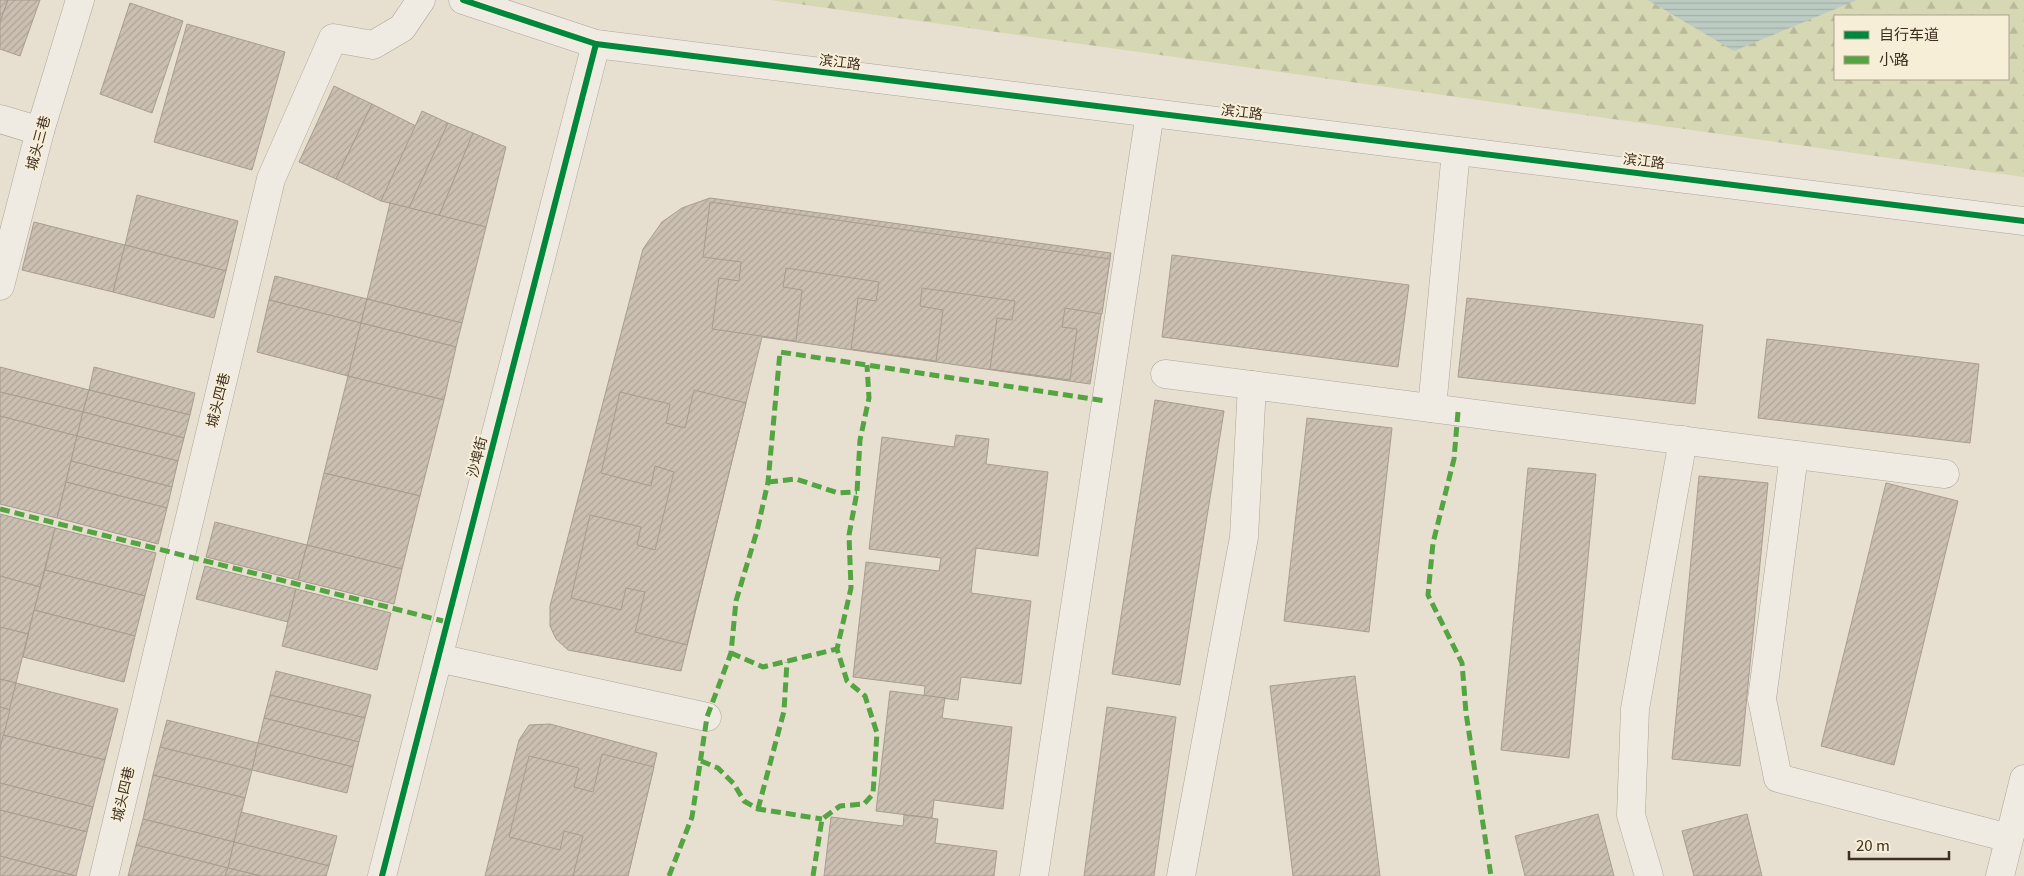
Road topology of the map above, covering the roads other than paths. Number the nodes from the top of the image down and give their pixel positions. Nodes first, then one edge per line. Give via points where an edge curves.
1 (80, 0) edge
2 (421, 0) edge
3 (463, 0) edge
4 (596, 44) junction
5 (1150, 113) junction
6 (0, 118) edge
7 (40, 131) junction
8 (1456, 151) junction
9 (2024, 221) edge
10 (0, 286) edge
11 (1165, 374) dead end
12 (1252, 385) junction
13 (1432, 408) junction
14 (1683, 440) junction
15 (1794, 455) junction
16 (1945, 474) dead end
17 (438, 658) junction
18 (707, 717) dead end
19 (2024, 779) edge
20 (2009, 838) junction
21 (104, 876) edge
22 (382, 876) edge
23 (1034, 876) edge
24 (1181, 876) edge
25 (1649, 876) edge
26 (2000, 876) edge

1 - 7 street, 城头三巷
2 - 21 street, 城头四巷 via 402,28 373,45 333,38 271,179
3 - 4 street, 滨江路
4 - 5 street, 滨江路
4 - 17 street, 沙埠街
5 - 8 street, 滨江路
5 - 23 street
6 - 7 street
7 - 10 street, 城头三巷
8 - 9 street, 滨江路
8 - 13 street
11 - 12 street
12 - 13 street
12 - 24 street via 1244,537
13 - 14 street
14 - 15 street
14 - 25 street via 1635,708 1631,815
15 - 16 street
15 - 20 street via 1762,699 1778,778
17 - 18 street
17 - 22 street, 沙埠街
19 - 20 street
20 - 26 street

